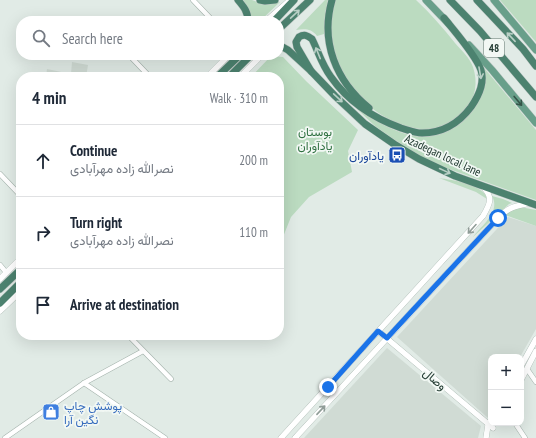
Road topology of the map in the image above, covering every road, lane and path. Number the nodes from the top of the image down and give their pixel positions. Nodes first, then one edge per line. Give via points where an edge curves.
1 (193, 0) edge
2 (238, 0) edge
3 (260, 0) edge
4 (275, 0) edge
5 (290, 0) edge
6 (294, 0) edge
7 (310, 0) edge
8 (332, 0) edge
9 (426, 0) edge
10 (450, 0) edge
11 (477, 0) edge
12 (494, 0) edge
13 (208, 16) edge
14 (248, 16) edge
15 (272, 16) edge
16 (279, 16) edge
17 (444, 18) junction
18 (284, 24) edge
19 (284, 48) edge
20 (536, 50) edge
21 (133, 60) edge
22 (224, 60) edge
23 (235, 60) edge
24 (246, 60) edge
25 (257, 60) edge
26 (536, 66) edge
27 (311, 70) junction
28 (145, 72) edge
29 (212, 72) edge
30 (222, 72) edge
31 (234, 72) edge
32 (245, 72) edge
33 (536, 97) edge
34 (382, 120) junction
35 (536, 123) edge
36 (0, 174) edge
37 (480, 185) junction
38 (16, 191) edge
39 (533, 204) edge
40 (16, 263) edge
41 (0, 265) edge
42 (5, 271) dead end
43 (16, 274) edge
44 (0, 279) edge
45 (16, 287) edge
46 (0, 290) edge
47 (16, 296) edge
48 (0, 303) edge
49 (0, 312) edge
50 (378, 331) junction
51 (387, 338) junction
52 (536, 339) edge
53 (133, 340) edge
54 (143, 351) junction
55 (536, 351) edge
56 (524, 361) edge
57 (527, 369) junction
58 (524, 374) edge
59 (171, 379) dead end
60 (536, 382) edge
61 (84, 383) junction
62 (488, 421) edge
63 (491, 426) edge
64 (517, 426) edge
65 (487, 436) edge
66 (4, 438) edge
67 (165, 438) edge
68 (281, 438) edge
69 (295, 438) edge
70 (525, 438) edge

1 - 13 street
2 - 14 highway
3 - 4 highway
5 - 15 street
6 - 16 highway
18 -> 7 highway
8 - 34 highway via 328,16 328,36 332,56 349,88
9 - 17 main road
10 - 33 highway, 48
26 -> 11 highway, 48
12 - 20 main road
17 -> 34 highway via 477,61 482,82 477,98 460,120 436,131 413,132
17 -> 35 main road
19 - 27 highway, Azadegan local lane
21 - 28 street
22 - 29 street
23 - 30 highway
24 - 31 highway
25 - 32 street
34 -> 27 highway via 359,106 339,87 325,67 312,39 304,34 299,36 296,42
27 -> 37 highway, Azadegan local lane via 365,124 394,144 419,159
36 - 38 street
37 - 39 highway, Azadegan local lane
37 -> 50 street via 486,190 490,204 483,216
39 - 51 street via 505,210
40 - 44 street
41 - 42 street
43 - 46 highway
45 - 48 highway
47 - 49 street
50 - 51 street, وصال
50 - 68 street
51 - 62 street, وصال
69 -> 51 street
52 - 56 street
53 - 54 street
54 - 59 street
54 - 61 street
55 - 57 street
57 - 58 street
57 - 60 street
61 - 66 street
61 - 67 street
63 - 65 street
64 - 70 street

